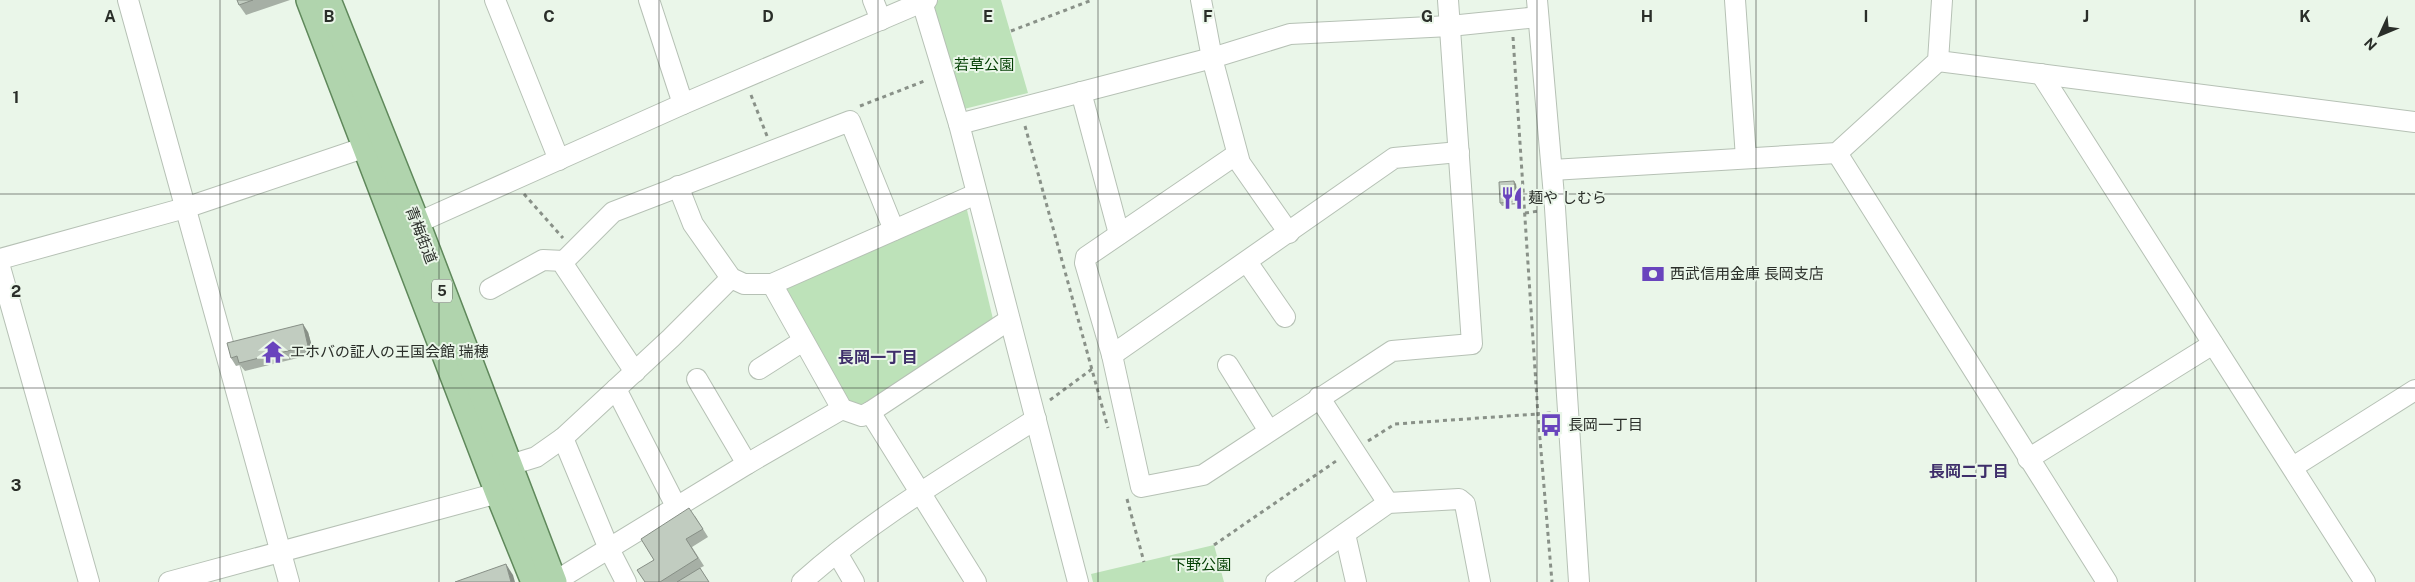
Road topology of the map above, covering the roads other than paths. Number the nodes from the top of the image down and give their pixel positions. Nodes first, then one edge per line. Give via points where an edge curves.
1 (128, 0) edge
2 (309, 0) edge
3 (328, 0) edge
4 (495, 0) edge
5 (649, 0) edge
6 (873, 0) edge
7 (1201, 0) edge
8 (1448, 0) edge
9 (1735, 0) edge
10 (1942, 0) edge
11 (924, 1) edge
12 (1537, 8) edge
13 (881, 20) junction
14 (1450, 26) junction
15 (1212, 58) junction
16 (1938, 61) junction
17 (2041, 74) junction
18 (1081, 92) junction
19 (682, 104) junction
20 (2415, 122) edge
21 (958, 124) junction
22 (366, 147) junction
23 (1460, 152) junction
24 (1836, 153) junction
25 (1237, 154) junction
26 (1746, 158) junction
27 (559, 160) junction
28 (1552, 170) junction
29 (678, 186) junction
30 (976, 194) junction
31 (185, 208) junction
32 (416, 223) junction
33 (894, 230) junction
34 (1288, 233) junction
35 (1119, 234) junction
36 (0, 259) edge
37 (564, 261) junction
38 (1247, 262) junction
39 (0, 267) edge
40 (731, 278) junction
41 (772, 284) junction
42 (490, 289) dead end
43 (1285, 317) dead end
44 (1008, 320) junction
45 (803, 341) junction
46 (2212, 344) junction
47 (1112, 355) junction
48 (1228, 365) dead end
49 (759, 369) dead end
50 (635, 372) junction
51 (697, 379) dead end
52 (616, 389) junction
53 (2415, 390) edge
54 (1319, 397) junction
55 (842, 409) junction
56 (870, 412) junction
57 (1035, 415) junction
58 (1269, 431) junction
59 (563, 438) junction
60 (2028, 459) junction
61 (747, 464) junction
62 (510, 465) junction
63 (2293, 467) junction
64 (498, 493) junction
65 (920, 493) junction
66 (1388, 503) junction
67 (677, 508) junction
68 (1345, 534) junction
69 (609, 549) junction
70 (281, 552) junction
71 (837, 553) junction
72 (971, 580) edge
73 (90, 582) edge
74 (169, 582) edge
75 (288, 582) edge
76 (534, 582) edge
77 (554, 582) edge
78 (626, 582) edge
79 (802, 582) edge
80 (854, 582) edge
81 (1078, 582) edge
82 (1276, 582) edge
83 (1356, 582) edge
84 (1480, 582) edge
85 (1579, 582) edge
86 (2107, 582) edge
87 (2365, 582) edge

1 - 31 street
2 - 22 main road, 青梅街道 / 5
3 - 32 main road, 青梅街道 / 5
4 - 27 street
5 - 19 street
6 - 13 street
7 - 15 street
8 - 14 street
9 - 26 street
10 - 16 street
11 - 13 street
11 - 21 street
12 - 14 street via 1512,19
12 - 28 street
13 - 19 street
14 - 15 street via 1290,34
14 - 23 street
15 - 18 street
15 - 25 street
16 - 17 street
16 - 24 street
17 - 20 street
17 - 46 street
18 - 21 street
18 - 35 street
19 - 27 street
21 - 30 street
22 - 31 street
22 - 64 main road, 青梅街道 / 5
23 - 34 street via 1394,158
23 - 54 street via 1472,344 1392,350
24 - 26 street
24 - 60 street
25 - 34 street via 1240,164
25 - 35 street
26 - 28 street
27 - 32 street
28 - 85 street
29 - 33 street via 850,121
29 - 37 street via 613,212
29 - 40 street via 693,224
30 - 33 street
30 - 44 street
31 - 36 street
31 - 70 street
32 - 62 main road, 青梅街道 / 5
33 - 41 street
34 - 38 street
35 - 47 street via 1090,253 1085,262
37 - 42 street via 543,260
37 - 50 street
38 - 43 street
38 - 47 street
39 - 73 street
40 - 41 street via 744,284
40 - 50 street
41 - 45 street
44 - 56 street
44 - 57 street
45 - 49 street
45 - 55 street
46 - 60 street
46 - 63 street
47 - 58 street via 1141,487 1203,475
48 - 58 street
50 - 52 street
51 - 61 street
52 - 59 street
52 - 67 street
53 - 63 street
54 - 58 street
54 - 66 street
55 - 56 street via 862,416
55 - 61 street
56 - 65 street
57 - 65 street
57 - 81 street
59 - 62 street via 536,457
59 - 69 street
60 - 86 street
61 - 67 street
62 - 77 main road, 青梅街道 / 5
63 - 87 street
64 - 70 street
64 - 76 main road, 青梅街道 / 5
65 - 71 street
65 - 72 street
66 - 68 street
66 - 84 street via 1459,499 1466,504
67 - 69 street
68 - 82 street
68 - 83 street
69 - 77 street
69 - 78 street
70 - 74 street
70 - 75 street
71 - 79 street
71 - 80 street

